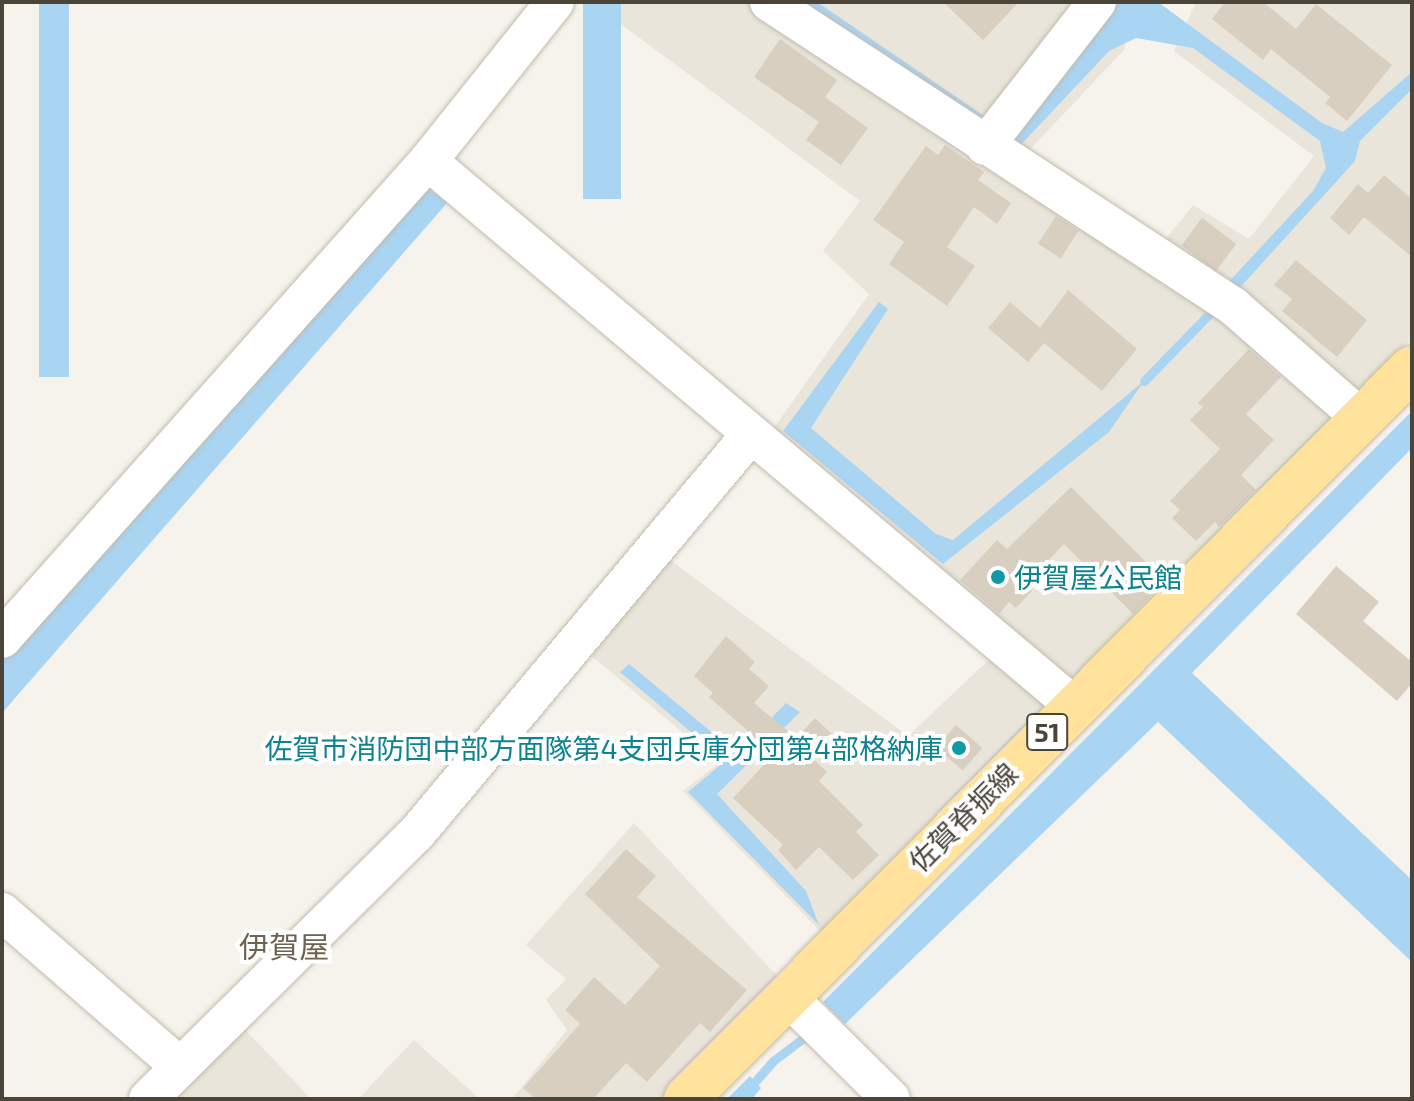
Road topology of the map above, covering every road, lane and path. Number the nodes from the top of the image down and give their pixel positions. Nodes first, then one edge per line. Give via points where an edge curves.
1 (555, 2) edge
2 (769, 2) edge
3 (1097, 2) edge
4 (994, 135) junction
5 (445, 174) junction
6 (1412, 368) edge
7 (1361, 418) junction
8 (751, 434) junction
9 (2, 639) edge
10 (1073, 705) junction
11 (2, 912) edge
12 (794, 1003) junction
13 (179, 1066) junction
14 (148, 1099) edge
15 (686, 1099) edge
16 (891, 1099) edge

1 - 5 street
2 - 4 street
3 - 4 street
4 - 7 street via 1222,299
5 - 8 street
5 - 9 street via 344,255
6 - 7 main road, 佐賀脊振線 / 51
7 - 10 main road, 佐賀脊振線 / 51
8 - 10 street
8 - 13 street via 416,834
10 - 12 main road, 佐賀脊振線 / 51
11 - 13 street
12 - 15 main road, 佐賀脊振線 / 51
12 - 16 street
13 - 14 street

